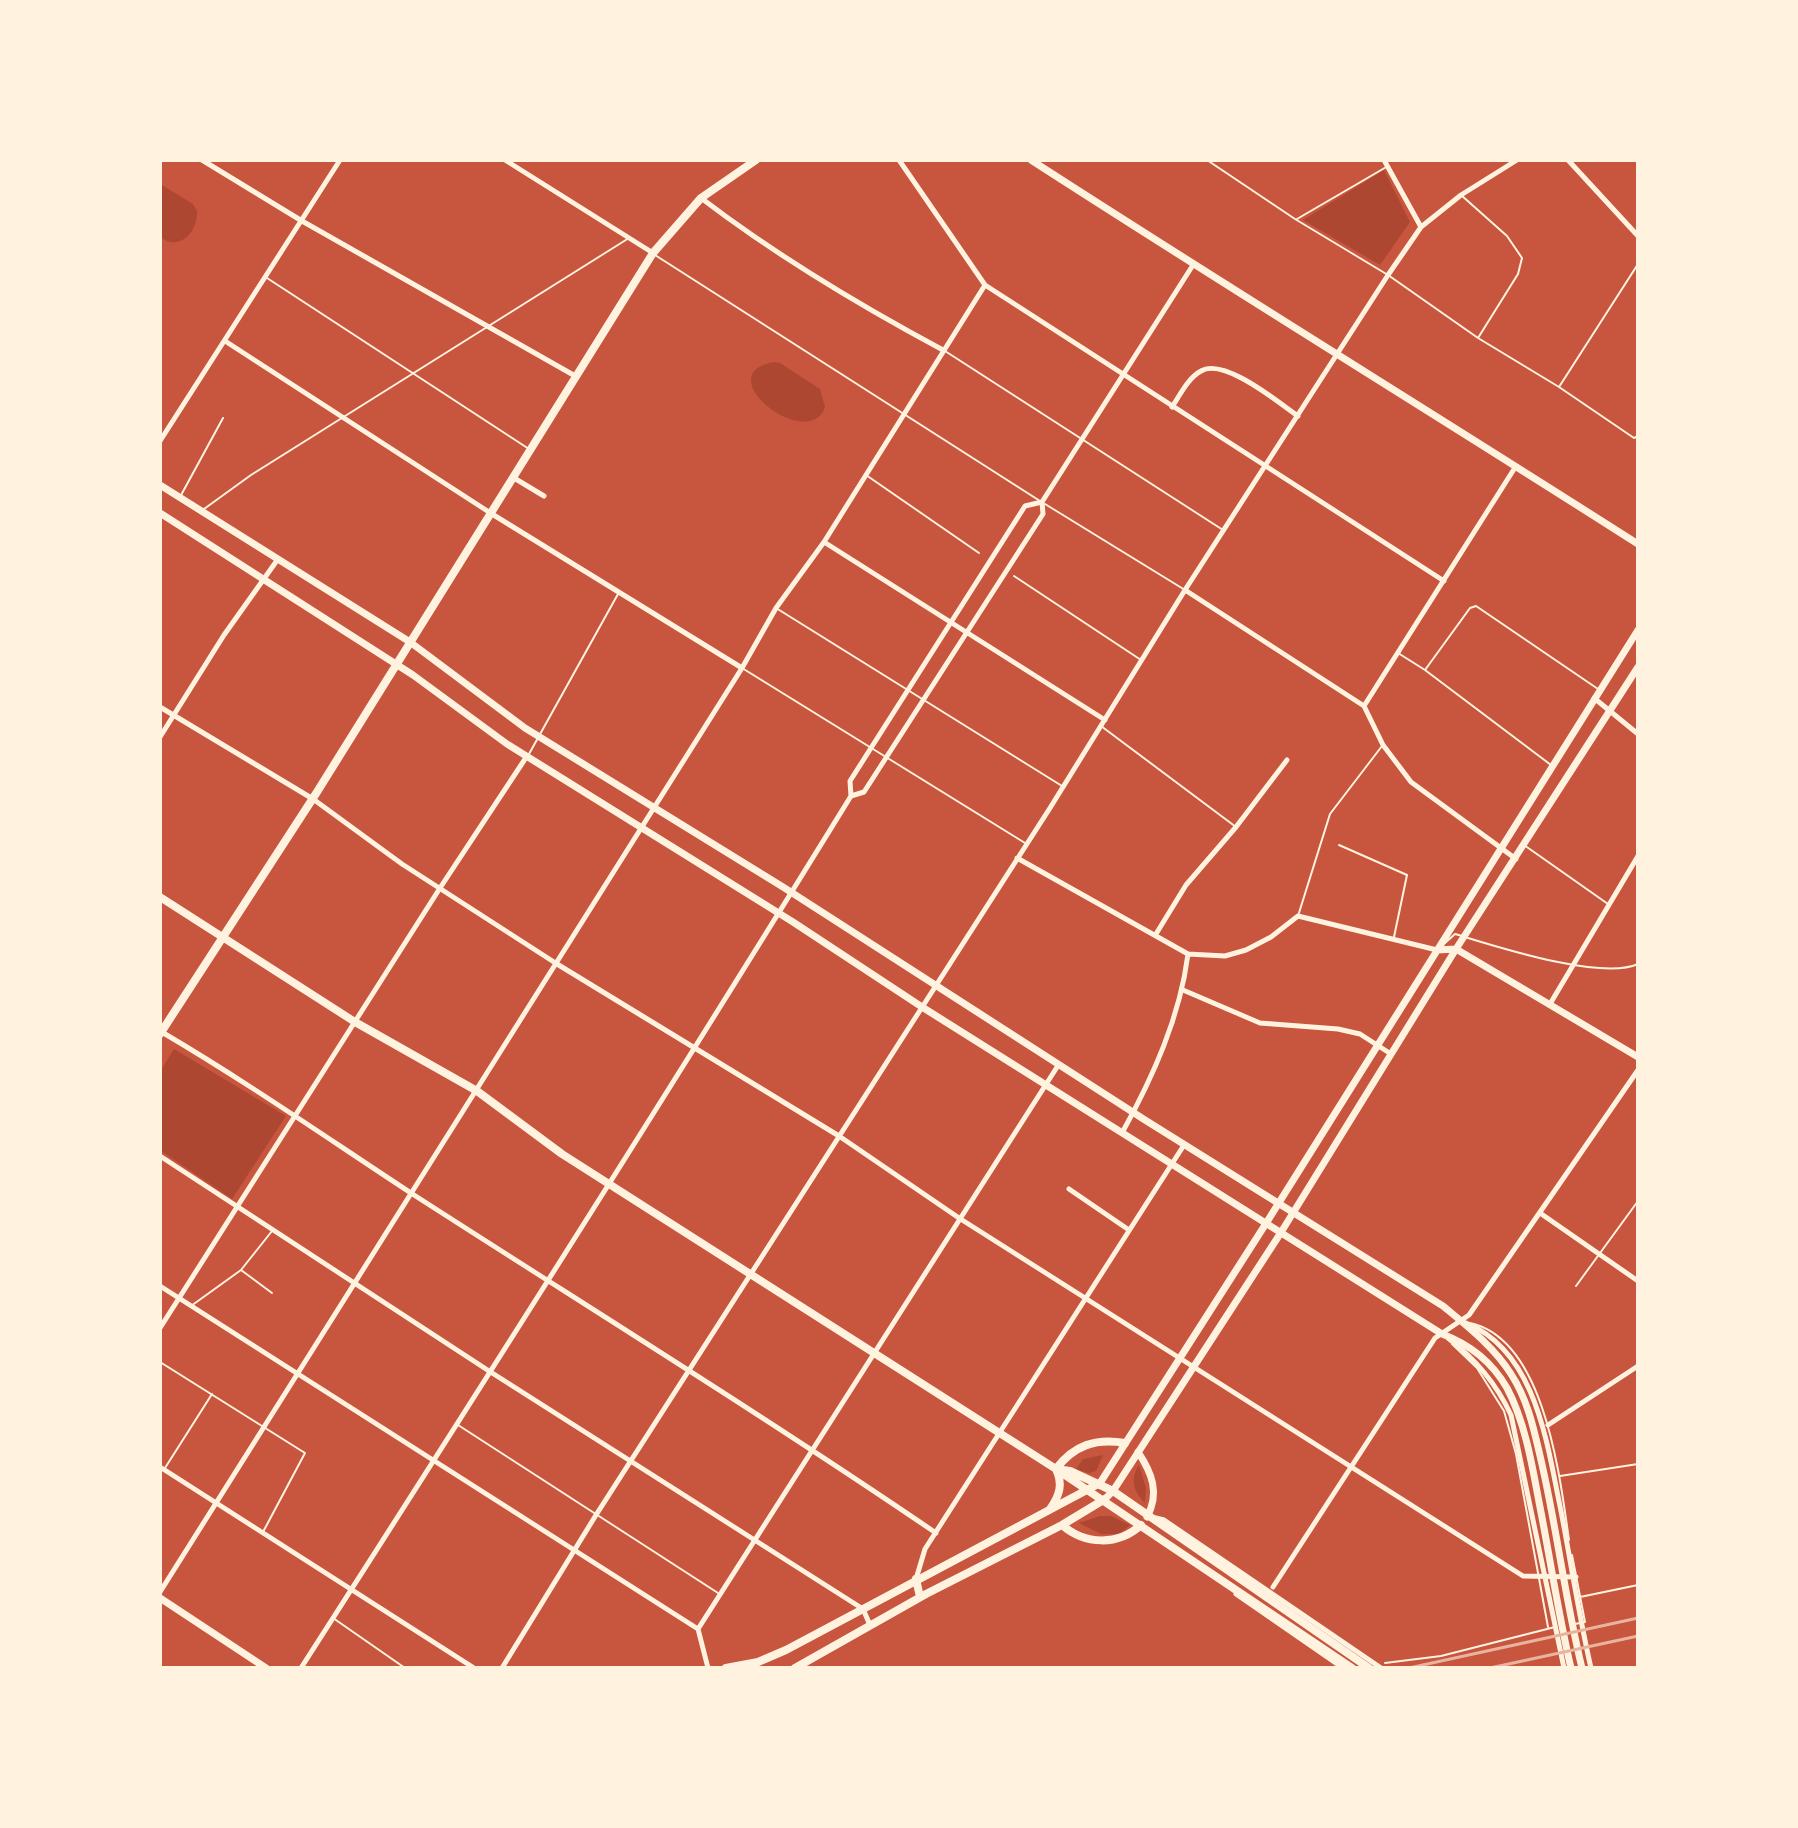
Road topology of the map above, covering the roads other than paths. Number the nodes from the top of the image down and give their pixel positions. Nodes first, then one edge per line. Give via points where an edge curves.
1 (505, 160) edge
2 (756, 160) edge
3 (899, 160) edge
4 (1031, 160) edge
5 (1207, 160) edge
6 (1517, 160) edge
7 (1568, 160) edge
8 (203, 161) edge
9 (338, 161) edge
10 (1386, 163) edge
11 (1461, 195) junction
12 (701, 198) junction
13 (1295, 219) junction
14 (302, 221) junction
15 (1421, 227) junction
16 (1638, 236) edge
17 (630, 238) junction
18 (653, 253) junction
19 (1638, 264) edge
20 (1193, 265) junction
21 (1388, 275) junction
22 (266, 278) junction
23 (985, 285) junction
24 (489, 327) junction
25 (1478, 338) junction
26 (225, 341) junction
27 (943, 350) junction
28 (1338, 353) junction
29 (1124, 373) junction
30 (415, 374) junction
31 (577, 378) junction
32 (1559, 387) junction
33 (1172, 407) junction
34 (904, 412) junction
35 (1298, 416) junction
36 (223, 418) dead end
37 (341, 418) junction
38 (1638, 436) edge
39 (1081, 440) junction
40 (160, 441) edge
41 (531, 450) junction
42 (1266, 464) junction
43 (1516, 466) junction
44 (865, 474) junction
45 (514, 478) junction
46 (160, 485) edge
47 (544, 496) dead end
48 (180, 497) junction
49 (1042, 502) junction
50 (202, 511) junction
51 (160, 513) edge
52 (492, 514) junction
53 (1224, 530) junction
54 (824, 542) junction
55 (1638, 544) edge
56 (979, 554) dead end
57 (278, 559) junction
58 (1014, 576) dead end
59 (264, 579) junction
60 (1444, 581) junction
61 (1185, 590) junction
62 (620, 592) junction
63 (776, 609) junction
64 (951, 624) junction
65 (1638, 630) edge
66 (966, 634) junction
67 (410, 642) junction
68 (1398, 653) junction
69 (1141, 660) junction
70 (396, 664) junction
71 (1638, 667) edge
72 (742, 668) junction
73 (1425, 670) junction
74 (1599, 690) junction
75 (908, 691) junction
76 (1594, 698) junction
77 (923, 701) junction
78 (1364, 706) junction
79 (160, 707) edge
80 (1611, 711) junction
81 (174, 716) junction
82 (1105, 720) junction
83 (1101, 726) junction
84 (1638, 734) edge
85 (160, 737) edge
86 (538, 737) junction
87 (1383, 745) junction
88 (871, 748) junction
89 (527, 756) junction
90 (886, 757) junction
91 (1287, 760) dead end
92 (1552, 765) junction
93 (1063, 787) junction
94 (851, 796) junction
95 (312, 799) junction
96 (654, 807) junction
97 (1236, 827) junction
98 (642, 828) junction
99 (1027, 844) junction
100 (1339, 845) dead end
101 (1524, 845) junction
102 (1501, 849) junction
103 (1638, 856) edge
104 (1017, 858) junction
105 (1516, 859) junction
106 (440, 888) junction
107 (792, 892) junction
108 (160, 897) edge
109 (1608, 905) junction
110 (780, 914) junction
111 (1298, 916) junction
112 (1156, 934) junction
113 (222, 936) junction
114 (1464, 937) junction
115 (1394, 940) junction
116 (1456, 949) junction
117 (1437, 950) junction
118 (1188, 954) junction
119 (557, 963) junction
120 (1638, 964) edge
121 (1573, 965) junction
122 (937, 985) junction
123 (1183, 990) junction
124 (1550, 1004) junction
125 (922, 1007) junction
126 (355, 1022) junction
127 (161, 1032) edge
128 (1378, 1045) junction
129 (693, 1048) junction
130 (1391, 1054) junction
131 (1638, 1057) edge
132 (1059, 1065) junction
133 (1638, 1070) edge
134 (1046, 1085) junction
135 (477, 1091) junction
136 (1133, 1112) junction
137 (297, 1116) junction
138 (1122, 1133) junction
139 (839, 1136) junction
140 (1184, 1145) junction
141 (160, 1156) edge
142 (1171, 1164) junction
143 (610, 1185) junction
144 (1069, 1189) dead end
145 (413, 1194) junction
146 (1638, 1201) edge
147 (1278, 1203) junction
148 (237, 1207) junction
149 (1293, 1213) junction
150 (1540, 1213) junction
151 (959, 1218) junction
152 (1265, 1225) junction
153 (1129, 1230) junction
154 (272, 1231) junction
155 (1280, 1234) junction
156 (1598, 1255) junction
157 (241, 1270) junction
158 (750, 1275) junction
159 (547, 1279) junction
160 (1638, 1281) edge
161 (355, 1282) junction
162 (160, 1286) edge
163 (1576, 1286) dead end
164 (272, 1293) dead end
165 (179, 1298) junction
166 (1086, 1298) junction
167 (191, 1306) junction
168 (1461, 1321) junction
169 (160, 1328) edge
170 (1477, 1331) junction
171 (1442, 1334) junction
172 (1464, 1346) junction
173 (875, 1351) junction
174 (1180, 1358) junction
175 (160, 1362) edge
176 (1193, 1366) junction
177 (1638, 1366) edge
178 (690, 1370) junction
179 (489, 1371) junction
180 (298, 1374) junction
181 (212, 1394) junction
182 (456, 1424) junction
183 (1548, 1425) junction
184 (264, 1428) junction
185 (1001, 1431) junction
186 (1125, 1443) junction
187 (812, 1449) junction
188 (1138, 1452) junction
189 (433, 1460) junction
190 (632, 1460) junction
191 (1638, 1464) edge
192 (1351, 1465) junction
193 (162, 1468) edge
194 (1056, 1469) junction
195 (1559, 1476) junction
196 (1100, 1483) junction
197 (1090, 1490) junction
198 (1113, 1491) junction
199 (1105, 1499) junction
200 (216, 1503) junction
201 (1048, 1512) junction
202 (596, 1515) junction
203 (1147, 1517) junction
204 (1165, 1524) junction
205 (1062, 1525) junction
206 (1141, 1525) junction
207 (262, 1533) junction
208 (936, 1533) junction
209 (1156, 1537) junction
210 (756, 1540) junction
211 (574, 1550) junction
212 (1538, 1576) junction
213 (1576, 1577) junction
214 (916, 1579) junction
215 (1638, 1585) edge
216 (1273, 1587) dead end
217 (351, 1591) junction
218 (160, 1592) edge
219 (720, 1595) junction
220 (920, 1597) junction
221 (1580, 1597) junction
222 (160, 1598) edge
223 (863, 1608) junction
224 (333, 1618) junction
225 (1572, 1624) junction
226 (870, 1625) junction
227 (698, 1629) junction
228 (1549, 1629) junction
229 (1383, 1665) edge
230 (266, 1668) edge
231 (301, 1668) edge
232 (405, 1668) edge
233 (474, 1668) edge
234 (502, 1668) edge
235 (708, 1668) edge
236 (726, 1668) edge
237 (795, 1668) edge
238 (1343, 1668) edge
239 (1352, 1668) edge
240 (1369, 1668) edge
241 (1564, 1668) edge
242 (1571, 1668) edge
243 (1582, 1668) edge
244 (1591, 1668) edge

1 - 17 street
2 - 12 main road
3 - 23 street
4 - 20 street
5 - 13 lane
6 - 11 street
7 - 16 street
8 - 14 street
9 - 14 street
10 - 13 lane
10 - 15 street
11 - 15 street
11 - 25 lane via 1507,236 1522,258 1518,274
12 - 18 main road
12 - 27 street via 866,309
13 - 21 lane
14 - 22 street
14 - 24 street
15 - 21 street
17 - 18 street
17 - 24 lane
18 - 31 main road
18 - 34 lane
19 - 32 lane
20 - 28 street
20 - 29 street
21 - 25 lane
21 - 28 street
22 - 26 street
22 - 30 lane
23 - 27 street
23 - 29 street
24 - 30 lane
24 - 31 street
25 - 32 lane
26 - 37 street
26 - 40 street
27 - 34 street
27 - 39 lane
28 - 35 street
28 - 43 street
29 - 33 street
29 - 39 street
30 - 37 lane
30 - 41 lane
31 - 41 main road
32 - 38 lane via 1634,438
33 - 35 street via 1192,378 1202,369 1214,367 1236,374
33 - 42 street
34 - 44 street
34 - 49 lane
35 - 42 street
36 - 48 lane
37 - 50 lane
37 - 52 street
39 - 49 street
39 - 53 lane
41 - 45 main road
42 - 53 street
42 - 60 street
43 - 55 street
43 - 60 street
44 - 54 street
44 - 56 lane
45 - 47 street
45 - 52 main road
46 - 48 street
48 - 50 street
49 - 61 lane
49 - 64 street via 1025,506
49 - 66 street via 1043,514
50 - 57 street
51 - 59 street
52 - 62 street
52 - 67 main road
53 - 61 street
54 - 63 street
54 - 64 street
57 - 59 street
57 - 67 street
58 - 69 lane
59 - 70 street
59 - 81 street
60 - 68 street
61 - 69 street
61 - 78 street
62 - 72 street
62 - 86 lane
63 - 72 street
63 - 75 lane
64 - 66 street
64 - 75 street
65 - 74 street
66 - 77 street
66 - 82 street
67 - 70 main road
67 - 86 street
68 - 73 lane
68 - 78 street
69 - 82 street
70 - 89 street
70 - 95 main road
71 - 80 street
72 - 88 lane
72 - 96 street
73 - 74 lane via 1470,608 1476,606
73 - 92 lane
74 - 76 street
75 - 77 lane
75 - 88 street
76 - 80 street
76 - 92 street
77 - 90 street
77 - 93 lane
78 - 87 street
79 - 81 street
80 - 84 street
80 - 101 street
81 - 85 street
81 - 95 street
82 - 83 street
83 - 93 street
83 - 97 lane
86 - 89 lane
86 - 96 street
87 - 102 street via 1411,782
87 - 111 lane via 1330,814
88 - 90 lane
88 - 94 street via 850,781
89 - 98 street
89 - 106 street
90 - 94 street via 864,792
90 - 99 lane
91 - 97 street
92 - 102 street
93 - 99 street
94 - 107 street
95 - 106 street
95 - 113 main road
96 - 98 street
96 - 107 street
97 - 112 street via 1186,885
98 - 110 street
98 - 119 street
99 - 104 street
100 - 115 lane via 1407,875
101 - 105 street
101 - 109 lane
102 - 105 street
102 - 117 street
103 - 109 street
104 - 112 street
104 - 122 street
105 - 114 street
106 - 119 street
106 - 126 street
107 - 110 street
107 - 122 street
108 - 113 main road
109 - 121 street
110 - 125 street
110 - 129 street
111 - 115 street
111 - 118 street via 1246,950 1225,956
112 - 118 street
113 - 126 main road
113 - 127 main road
114 - 116 street
114 - 117 lane via 1455,934
114 - 121 lane
115 - 117 street
116 - 117 street
116 - 124 street
116 - 130 street
117 - 128 street
118 - 123 street
119 - 129 street
119 - 135 street
120 - 121 lane via 1625,969
121 - 124 street
122 - 125 street
122 - 132 street
123 - 128 street via 1260,1023 1338,1029
123 - 136 street
124 - 131 street
125 - 134 street
125 - 139 street
126 - 135 main road
126 - 137 street
127 - 137 street
128 - 130 street
128 - 147 street
129 - 139 street
129 - 143 street
130 - 149 street
132 - 134 street
132 - 136 street
133 - 150 street
134 - 138 street
134 - 151 street
135 - 143 main road
135 - 145 street
136 - 138 street
136 - 140 street
137 - 145 street
137 - 148 street
138 - 142 street
139 - 151 street
139 - 158 street
140 - 142 street
140 - 147 street
141 - 148 street
142 - 152 street
142 - 153 street
143 - 158 main road
143 - 159 street
144 - 153 street
145 - 159 street
145 - 161 street
146 - 156 lane
147 - 149 street
147 - 152 street
148 - 154 street
148 - 165 street
149 - 155 street
149 - 168 street
150 - 156 street
150 - 168 street
151 - 166 street
151 - 173 street
152 - 155 street
152 - 174 street
153 - 166 street
154 - 157 lane
154 - 161 street
155 - 171 street
155 - 176 street
156 - 160 street
156 - 163 lane
157 - 164 lane
157 - 167 lane
158 - 173 main road
158 - 178 street
159 - 178 street
159 - 179 street
161 - 179 street
161 - 180 street
162 - 165 street
165 - 167 street
165 - 169 street
166 - 174 street
166 - 185 street
167 - 180 street
168 - 170 street
168 - 171 street
168 - 183 lane via 1486,1326 1503,1340 1535,1389
170 - 225 street via 1512,1374 1530,1414 1549,1493
170 - 244 street via 1517,1367 1541,1420
171 - 172 street
171 - 192 street via 1435,1338
171 - 212 lane via 1477,1368 1504,1411 1516,1454
172 - 241 street via 1494,1383 1511,1414
172 - 242 street via 1490,1365 1515,1406 1533,1467
173 - 185 main road
173 - 187 street
174 - 176 street
174 - 186 street
175 - 181 lane
176 - 188 street
176 - 192 street
177 - 183 street
178 - 187 street
178 - 190 street
179 - 182 street
179 - 190 street
180 - 184 street
180 - 189 street
181 - 184 lane
181 - 193 lane
182 - 189 street
182 - 202 lane
183 - 195 lane
184 - 200 street
184 - 207 lane via 305,1453
185 - 194 main road
185 - 208 street
186 - 194 main road via 1084,1445
186 - 196 street
187 - 208 street
187 - 210 street
188 - 198 street
188 - 203 street via 1154,1484 1154,1505
189 - 211 street
189 - 217 street
190 - 202 street
190 - 210 street
191 - 195 lane
192 - 212 street via 1523,1576
192 - 216 street
193 - 200 street
194 - 196 main road
194 - 197 main road
194 - 201 main road via 1061,1480
195 - 213 lane
196 - 197 main road
196 - 198 main road
197 - 199 main road
197 - 201 main road
198 - 199 street
198 - 203 main road
199 - 205 main road
199 - 206 main road
200 - 207 street
200 - 218 street
201 - 214 main road
202 - 211 street
202 - 219 lane
203 - 204 main road
204 - 229 street
204 - 240 main road
205 - 206 main road via 1079,1536 1102,1541 1127,1536
205 - 220 main road
206 - 209 main road
207 - 217 street
208 - 214 street via 925,1549
209 - 238 street
209 - 239 main road
210 - 219 street
210 - 223 street
211 - 227 street
211 - 234 street
212 - 213 street
212 - 228 lane
213 - 221 lane
214 - 220 main road
214 - 223 main road
215 - 221 lane
217 - 224 street
217 - 233 street
219 - 227 street
220 - 226 main road
221 - 225 lane via 1585,1622
222 - 230 street
223 - 226 street
223 - 236 main road via 770,1658
224 - 231 street
224 - 232 lane
225 - 228 lane
225 - 243 street
226 - 237 main road
227 - 235 street
228 - 229 lane via 1441,1656

